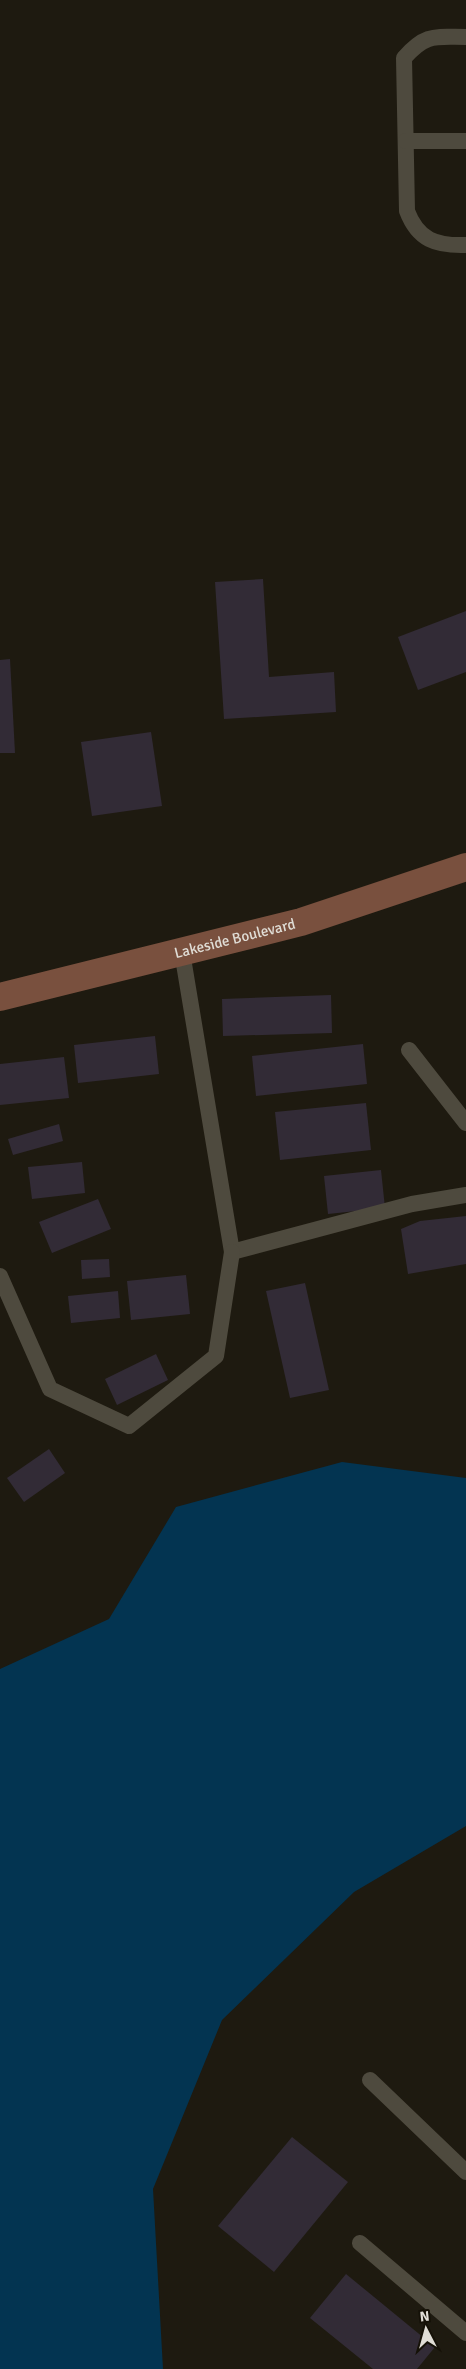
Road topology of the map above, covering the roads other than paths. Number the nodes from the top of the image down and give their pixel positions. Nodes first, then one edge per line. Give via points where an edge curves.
1 (466, 37) edge
2 (406, 141) junction
3 (466, 141) edge
4 (466, 245) edge
5 (466, 867) edge
6 (182, 952) junction
7 (0, 997) edge
8 (408, 1050) dead end
9 (466, 1123) edge
10 (466, 1195) edge
11 (232, 1252) junction
12 (0, 1276) edge
13 (370, 2080) dead end
14 (466, 2172) edge
15 (360, 2243) dead end
16 (466, 2333) edge

1 - 2 lane via 434,37 417,43 404,58
2 - 3 lane
2 - 4 lane via 406,211 412,225 423,237
5 - 6 street, Lakeside Boulevard via 301,922
6 - 7 street, Lakeside Boulevard
6 - 11 lane
8 - 9 lane
10 - 11 lane via 412,1204
11 - 12 lane via 216,1356 130,1426 50,1389
13 - 14 lane
15 - 16 lane

